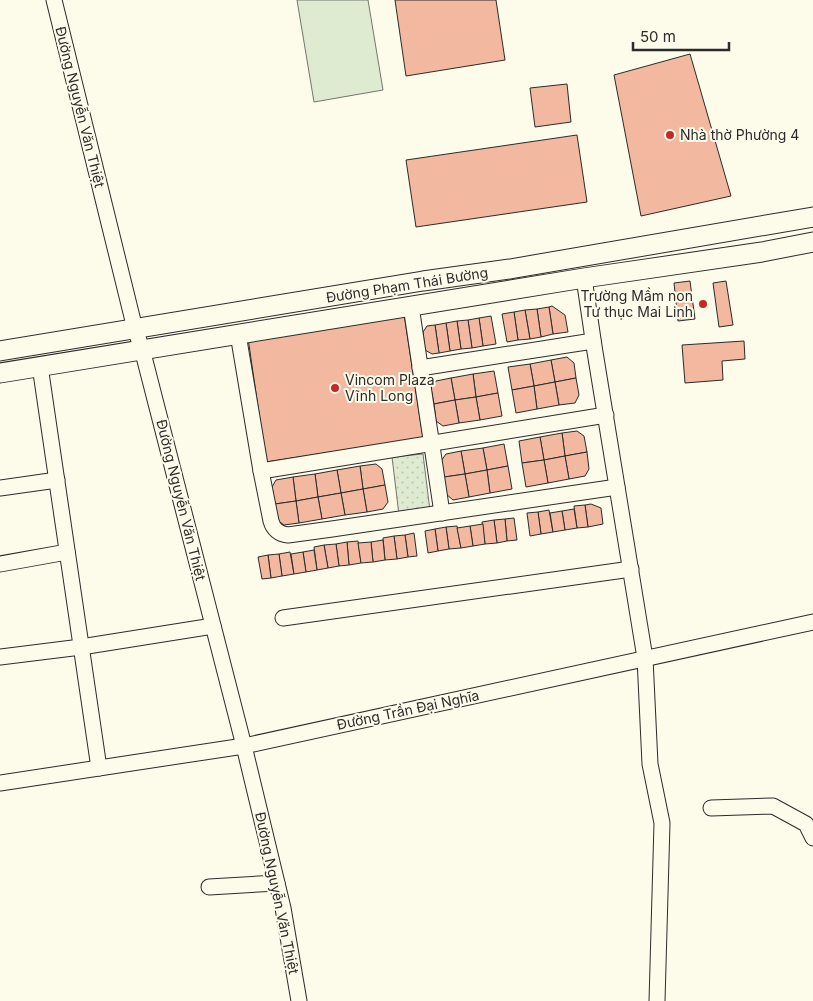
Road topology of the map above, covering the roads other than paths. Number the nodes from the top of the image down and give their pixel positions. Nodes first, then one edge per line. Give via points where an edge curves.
1 (54, 0) edge
2 (813, 217) edge
3 (813, 242) edge
4 (510, 269) junction
5 (584, 278) junction
6 (514, 290) junction
7 (411, 306) junction
8 (135, 329) junction
9 (238, 334) junction
10 (593, 341) junction
11 (142, 349) junction
12 (0, 351) edge
13 (40, 366) junction
14 (420, 368) junction
15 (0, 373) edge
16 (606, 415) junction
17 (432, 443) junction
18 (261, 470) junction
19 (57, 480) junction
20 (617, 486) junction
21 (0, 488) edge
22 (442, 513) junction
23 (68, 552) junction
24 (0, 564) edge
25 (631, 570) junction
26 (283, 618) dead end
27 (813, 622) edge
28 (213, 626) junction
29 (81, 647) junction
30 (0, 657) edge
31 (645, 658) junction
32 (244, 746) junction
33 (99, 768) junction
34 (0, 783) edge
35 (711, 808) dead end
36 (813, 838) edge
37 (277, 883) junction
38 (209, 887) dead end
39 (299, 1001) edge
40 (657, 1001) edge

1 - 8 street, Đường Nguyễn Văn Thiệt
2 - 4 main road, Đường Phạm Thái Bường
3 - 5 main road, Đường Phạm Thái Bường
4 - 6 main road
4 - 8 main road, Đường Phạm Thái Bường
5 - 6 main road, Đường Phạm Thái Bường
5 - 10 street
6 - 7 main road, Đường Phạm Thái Bường
7 - 9 main road, Đường Phạm Thái Bường
7 - 14 street
8 - 11 street, Đường Nguyễn Văn Thiệt
8 - 12 main road, Đường Phạm Thái Bường
9 - 11 main road, Đường Phạm Thái Bường
9 - 18 street
10 - 14 street
10 - 16 street
11 - 13 main road, Đường Phạm Thái Bường
11 - 28 street, Đường Nguyễn Văn Thiệt
13 - 15 main road, Đường Phạm Thái Bường
13 - 19 street
14 - 17 street
16 - 17 street
16 - 20 street
17 - 18 street
17 - 22 street
18 - 22 street via 272,524 284,534
19 - 21 street
19 - 23 street
20 - 22 street
20 - 25 street
23 - 24 street
23 - 29 street
25 - 26 street
25 - 31 street
27 - 31 street, Đường Trần Đại Nghĩa
28 - 29 street
28 - 32 street, Đường Nguyễn Văn Thiệt
29 - 30 street
29 - 33 street
31 - 32 street, Đường Trần Đại Nghĩa
31 - 40 street via 650,764 662,823
32 - 33 street, Đường Trần Đại Nghĩa
32 - 37 street, Đường Nguyễn Văn Thiệt
33 - 34 street, Đường Trần Đại Nghĩa
35 - 36 street via 773,806 806,824
37 - 38 street
37 - 39 street, Đường Nguyễn Văn Thiệt

